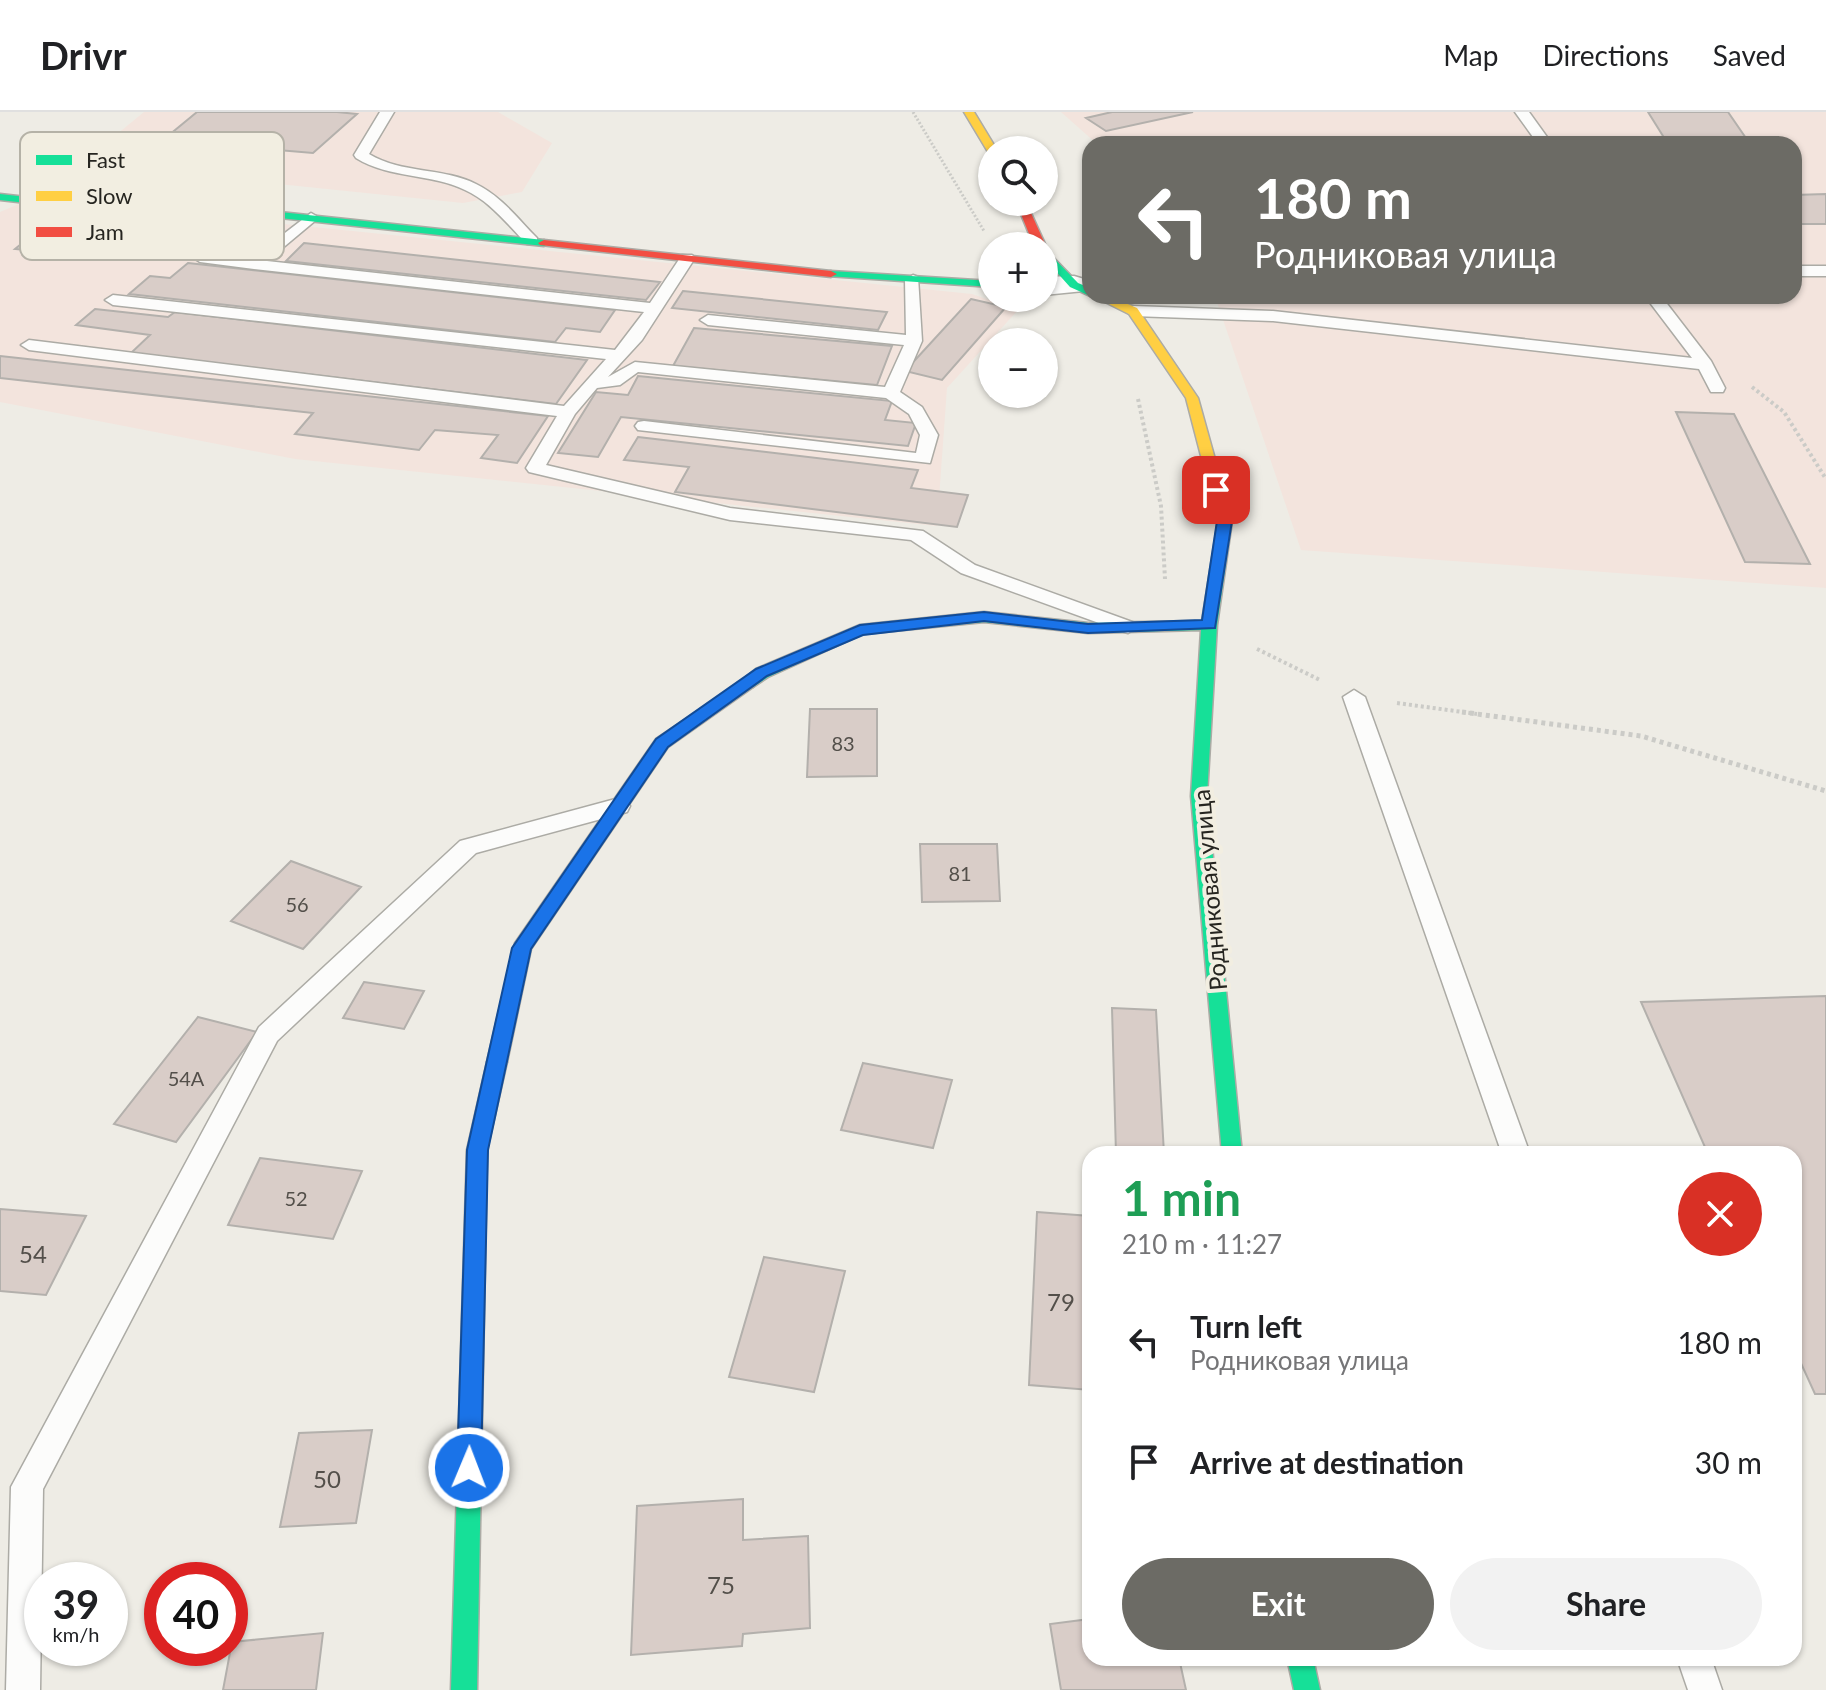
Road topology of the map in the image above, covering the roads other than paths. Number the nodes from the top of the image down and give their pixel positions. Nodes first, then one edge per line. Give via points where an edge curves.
1 (387, 112) edge
2 (969, 112) edge
3 (1522, 112) edge
4 (984, 136) edge
5 (1539, 136) edge
6 (0, 197) edge
7 (20, 199) edge
8 (284, 214) edge
9 (311, 217) junction
10 (284, 239) edge
11 (532, 241) junction
12 (687, 258) junction
13 (223, 260) edge
14 (259, 260) edge
15 (254, 264) junction
16 (1058, 264) edge
17 (1802, 271) edge
18 (1826, 271) edge
19 (913, 280) junction
20 (978, 283) edge
21 (1082, 286) edge
22 (1058, 288) edge
23 (1082, 290) edge
24 (113, 300) dead end
25 (1117, 304) edge
26 (1659, 304) edge
27 (655, 308) junction
28 (1133, 311) junction
29 (708, 320) dead end
30 (914, 341) junction
31 (29, 345) dead end
32 (619, 355) junction
33 (1705, 365) junction
34 (592, 383) junction
35 (1717, 388) dead end
36 (891, 393) junction
37 (568, 412) junction
38 (644, 426) dead end
39 (1209, 625) junction
40 (1128, 627) junction
41 (1354, 697) road end
42 (619, 806) junction
43 (1231, 1146) edge
44 (1513, 1146) edge
45 (1302, 1666) edge
46 (1697, 1666) edge
47 (23, 1690) edge
48 (464, 1690) edge
49 (1307, 1690) edge
50 (1705, 1690) edge

1 - 11 lane via 361,155 374,165 464,184
2 - 4 street
3 - 5 lane
6 - 7 street
8 - 9 street
9 - 10 lane
9 - 11 street
11 - 12 street
12 - 19 street
12 - 27 lane
13 - 15 lane
14 - 15 lane
15 - 27 lane
16 - 21 street
17 - 18 lane
19 - 20 street
19 - 30 lane
22 - 23 street
24 - 32 lane
25 - 28 street
26 - 33 lane
27 - 32 lane
28 - 33 lane via 1273,316
28 - 39 street, Родниковая улица via 1192,398 1225,521
29 - 30 lane
30 - 36 lane
31 - 37 lane
32 - 34 lane
33 - 35 lane
34 - 36 lane via 614,381 635,367
34 - 37 lane
36 - 38 lane via 916,411 929,435 924,459
37 - 40 lane via 535,468 730,514 916,535 968,569
39 - 40 street
39 - 43 street, Родниковая улица via 1199,796
40 - 42 street via 984,617 860,630 762,673 662,743
41 - 44 lane
42 - 47 lane via 468,847 268,1034 27,1487
42 - 48 street via 522,948 477,1150
45 - 49 street
46 - 50 lane

